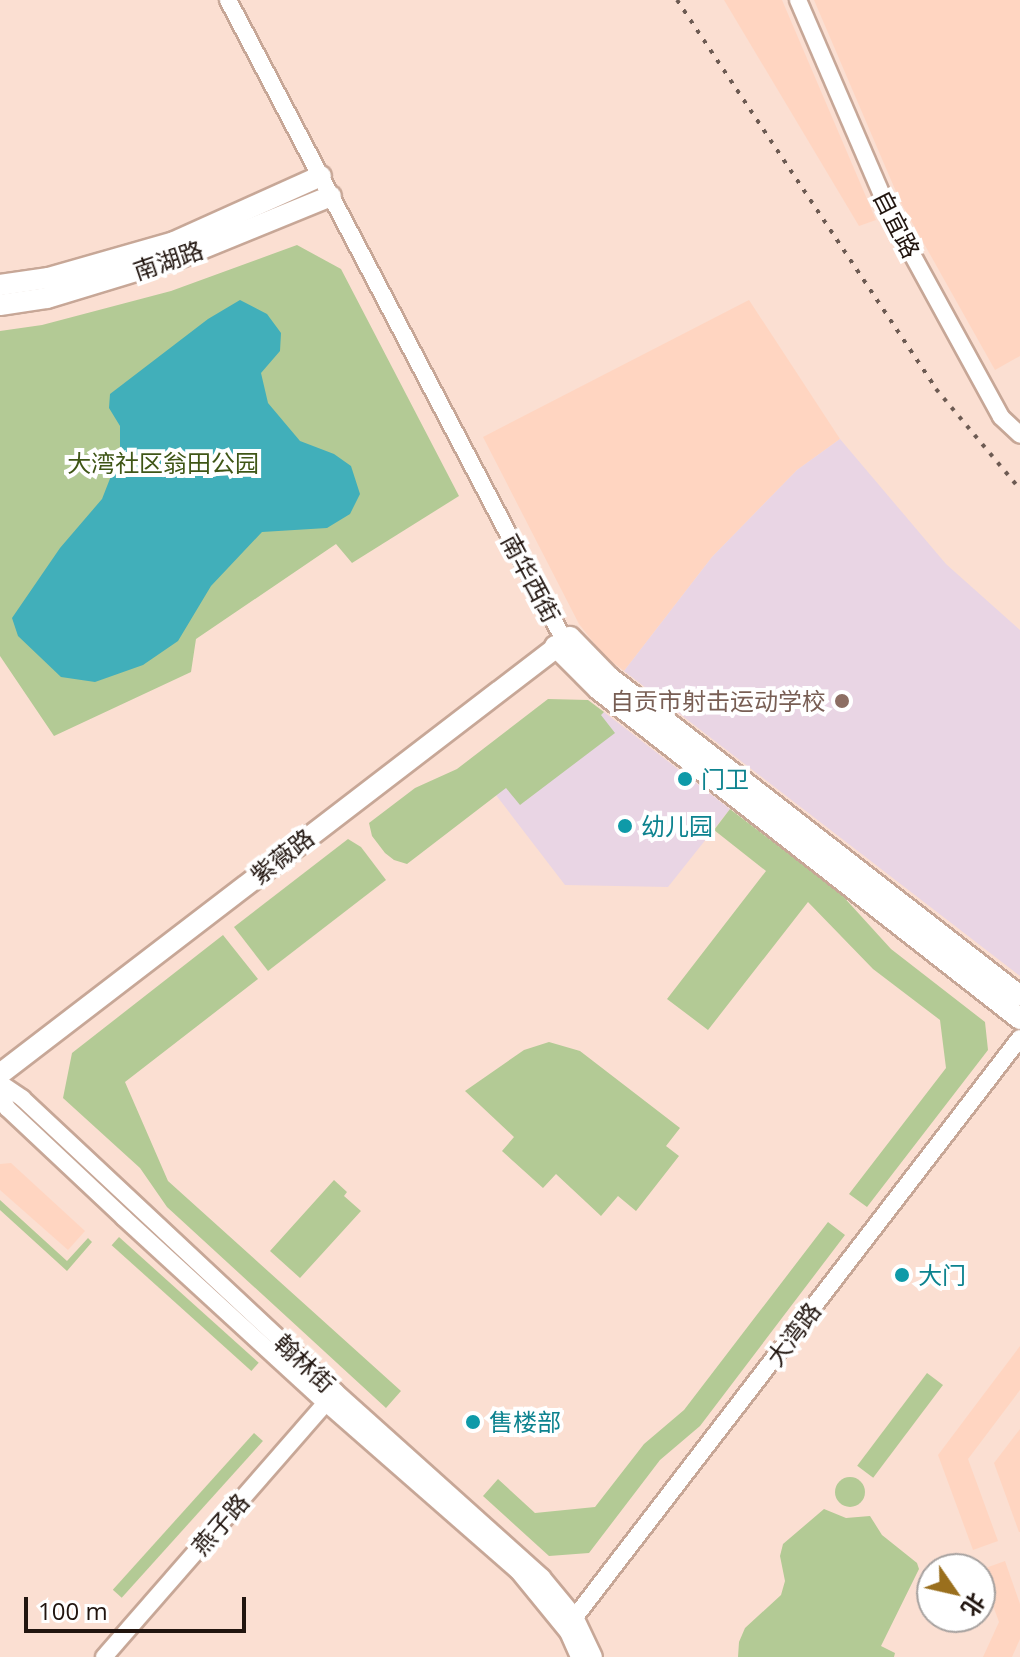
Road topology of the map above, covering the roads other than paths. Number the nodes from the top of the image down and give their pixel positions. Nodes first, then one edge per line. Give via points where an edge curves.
1 (228, 0) edge
2 (798, 0) edge
3 (321, 176) junction
4 (331, 196) junction
5 (0, 285) edge
6 (0, 305) edge
7 (1020, 435) edge
8 (560, 643) junction
9 (1020, 996) edge
10 (1020, 1019) edge
11 (1020, 1038) edge
12 (0, 1074) edge
13 (0, 1083) edge
14 (0, 1093) edge
15 (331, 1397) junction
16 (569, 1621) junction
17 (104, 1657) edge
18 (579, 1657) edge
19 (594, 1657) edge

1 - 3 street, 南华西街
2 - 7 street, 自宜路 via 890,214 1001,417
3 - 4 street, 南华西街
3 - 5 main road, 南湖路 via 174,242 48,278
4 - 6 main road, 南湖路 via 179,258 47,298
4 - 8 street, 南华西街
8 - 9 main road, 南华西街 via 570,637 609,677
8 - 10 main road, 南华西街 via 598,689
8 - 12 main road, 紫薇路
11 - 16 street, 大湾路
13 - 15 street, 翰林街 via 22,1098
14 - 15 street, 翰林街 via 7,1108
15 - 16 street, 翰林街 via 542,1577
15 - 17 street, 燕子路
16 - 18 street, 翰林街
16 - 19 street, 翰林街

